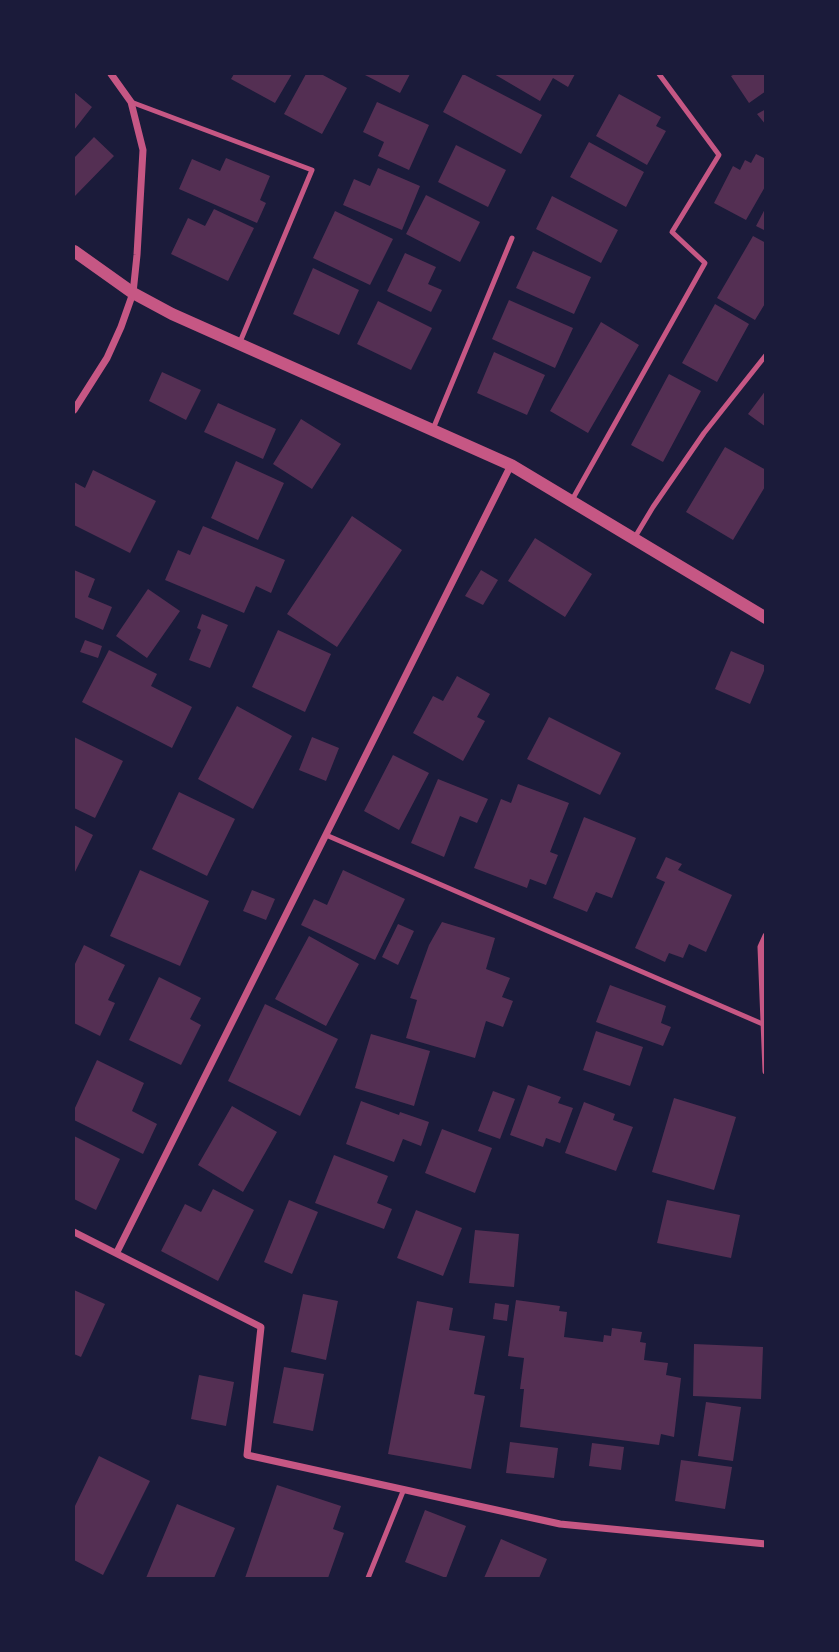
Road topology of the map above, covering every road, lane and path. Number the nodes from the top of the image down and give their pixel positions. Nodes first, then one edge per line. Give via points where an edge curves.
1 (111, 74) edge
2 (659, 74) edge
3 (131, 102) junction
4 (512, 238) dead end
5 (74, 251) edge
6 (133, 293) junction
7 (239, 345) junction
8 (765, 355) edge
9 (74, 410) edge
10 (433, 430) junction
11 (511, 465) junction
12 (572, 501) junction
13 (635, 538) junction
14 (765, 618) edge
15 (326, 835) junction
16 (765, 936) edge
17 (765, 1025) edge
18 (765, 1071) edge
19 (74, 1232) edge
20 (117, 1252) junction
21 (404, 1489) junction
22 (765, 1544) edge
23 (368, 1578) edge

1 - 3 street
2 - 12 lane via 719,155 672,232 705,263
3 - 6 street via 143,150
3 - 7 lane via 312,170
4 - 10 lane
5 - 6 street
6 - 7 street
6 - 9 street via 107,358
7 - 10 street
8 - 13 lane via 704,433
10 - 11 street
11 - 12 street
11 - 15 street
12 - 13 street
13 - 14 street
15 - 17 lane
15 - 20 street
16 - 17 street via 761,947
17 - 18 street
19 - 20 street
20 - 21 street via 261,1327 247,1455
21 - 22 street via 560,1524
21 - 23 lane

